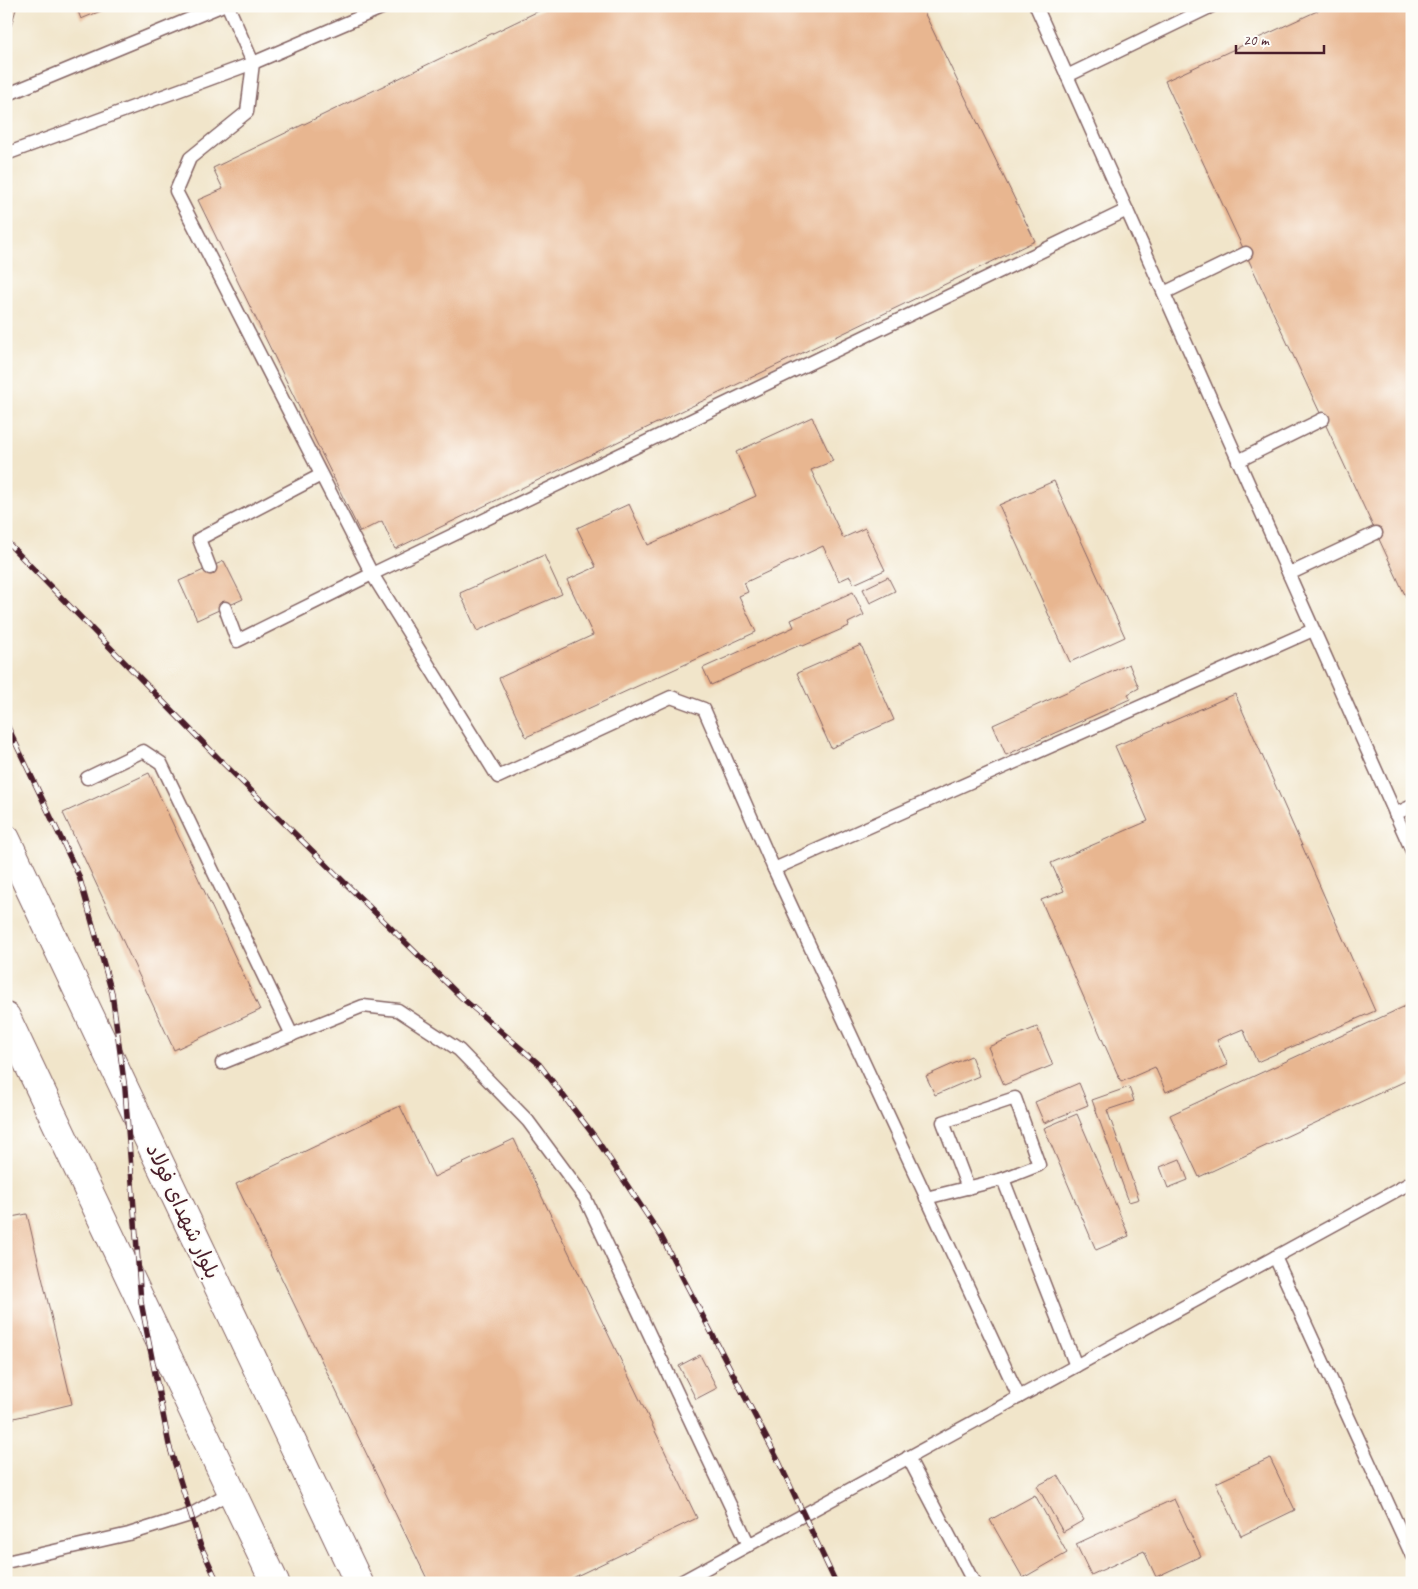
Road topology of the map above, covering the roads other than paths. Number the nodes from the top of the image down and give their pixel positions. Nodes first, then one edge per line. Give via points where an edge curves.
1 (221, 6) edge
2 (228, 6) edge
3 (386, 6) edge
4 (1036, 6) edge
5 (1212, 6) edge
6 (253, 63) junction
7 (1067, 76) junction
8 (6, 95) edge
9 (6, 154) edge
10 (1127, 210) junction
11 (1246, 253) dead end
12 (1164, 293) junction
13 (1323, 419) dead end
14 (1238, 461) junction
15 (321, 475) junction
16 (1376, 532) dead end
17 (210, 568) dead end
18 (372, 574) junction
19 (1288, 574) junction
20 (225, 608) dead end
21 (1313, 630) junction
22 (87, 778) dead end
23 (1412, 806) edge
24 (1395, 814) junction
25 (6, 839) edge
26 (1412, 851) edge
27 (774, 869) junction
28 (6, 1017) edge
29 (292, 1035) junction
30 (222, 1063) dead end
31 (1003, 1179) junction
32 (1412, 1182) edge
33 (968, 1188) junction
34 (926, 1198) junction
35 (1275, 1257) junction
36 (1076, 1366) junction
37 (1019, 1397) junction
38 (908, 1457) junction
39 (232, 1492) junction
40 (748, 1545) junction
41 (1412, 1556) edge
42 (6, 1562) edge
43 (275, 1583) edge
44 (359, 1583) edge
45 (679, 1583) edge
46 (974, 1583) edge

1 - 8 lane
2 - 6 lane
3 - 6 lane
4 - 7 lane
5 - 7 lane
6 - 9 lane
6 - 15 lane via 247,112 190,158 176,191
7 - 10 lane
10 - 12 lane
10 - 18 lane
11 - 12 lane
12 - 14 lane
13 - 14 lane
14 - 19 lane
15 - 17 lane via 199,539
15 - 18 lane
16 - 19 lane
18 - 20 lane via 237,640
18 - 27 lane via 498,777 671,697 704,709
19 - 21 lane
21 - 24 lane
21 - 27 lane
22 - 29 lane via 143,751 161,763
23 - 24 lane
24 - 26 lane
25 - 44 street, بلوار شهدای فولاد
27 - 34 lane
28 - 39 street
29 - 30 lane
29 - 40 lane via 363,1006 398,1010 459,1050 528,1121 585,1198
31 - 33 lane
31 - 33 lane via 1039,1165 1016,1098 943,1122
31 - 36 lane
32 - 35 lane
33 - 34 lane
34 - 37 lane
35 - 36 lane
35 - 41 lane
36 - 37 lane
37 - 38 lane
38 - 40 lane
38 - 46 lane
39 - 42 lane via 190,1515 129,1534
39 - 43 street
40 - 45 lane

